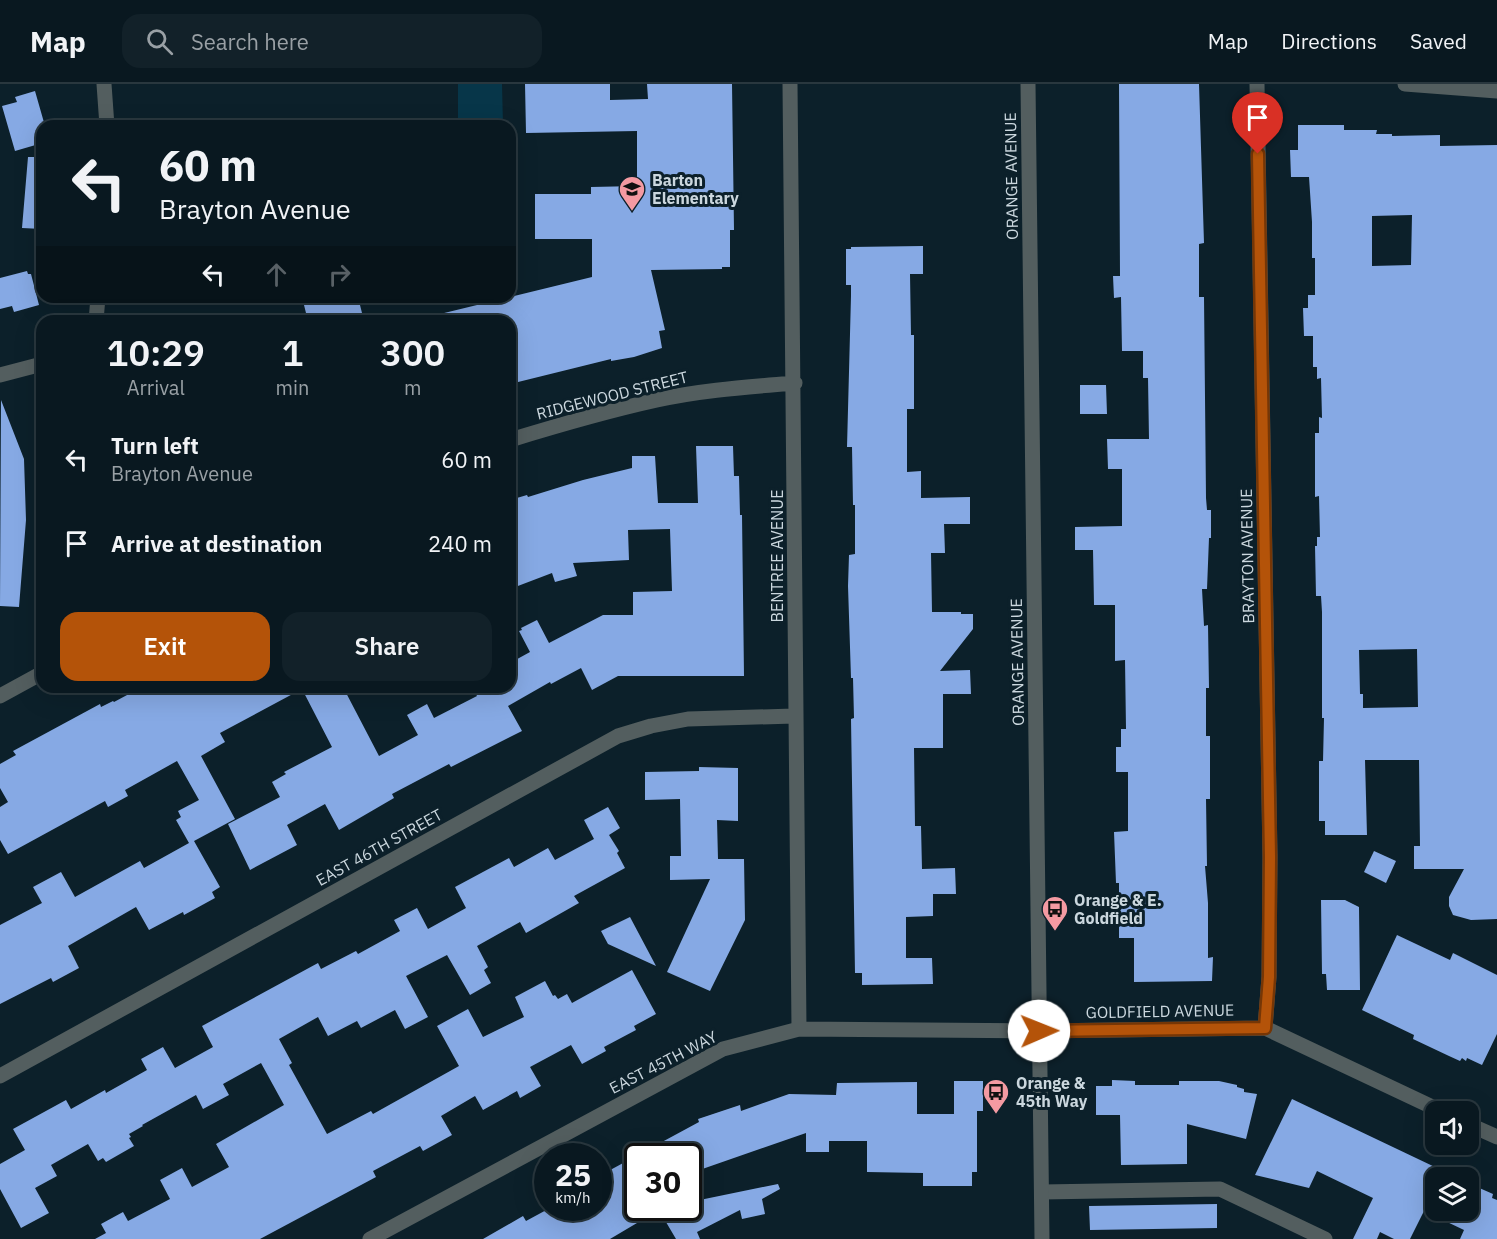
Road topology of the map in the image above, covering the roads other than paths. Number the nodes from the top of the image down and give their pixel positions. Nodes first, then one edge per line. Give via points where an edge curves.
1 (104, 84) edge
2 (790, 84) edge
3 (1028, 84) edge
4 (1257, 84) edge
5 (1405, 84) edge
6 (1497, 91) edge
7 (107, 120) edge
8 (36, 366) edge
9 (0, 375) edge
10 (795, 383) junction
11 (516, 438) edge
12 (36, 676) edge
13 (0, 696) edge
14 (794, 716) junction
15 (1265, 1028) junction
16 (799, 1029) junction
17 (1039, 1031) junction
18 (0, 1076) edge
19 (1425, 1104) edge
20 (1479, 1129) edge
21 (1497, 1137) edge
22 (1042, 1192) junction
23 (370, 1239) edge
24 (1042, 1239) edge
25 (1325, 1239) edge

1 - 7 street
2 - 10 street, BENTREE AVENUE
3 - 17 street, ORANGE AVENUE
4 - 15 street, BRAYTON AVENUE via 1270,857
5 - 6 street
8 - 9 street
10 - 11 street, RIDGEWOOD STREET via 721,389 658,400
10 - 14 street, BENTREE AVENUE
12 - 13 street
14 - 16 street, BENTREE AVENUE
14 - 18 street, EAST 46TH STREET via 688,719 618,736
15 - 17 street, GOLDFIELD AVENUE
15 - 19 street, GOLDFIELD AVENUE
16 - 17 street, EAST 45TH WAY
16 - 23 street, EAST 45TH WAY via 723,1049
17 - 22 street, ORANGE AVENUE
20 - 21 street
22 - 24 street, ORANGE AVENUE
22 - 25 street via 1220,1189

